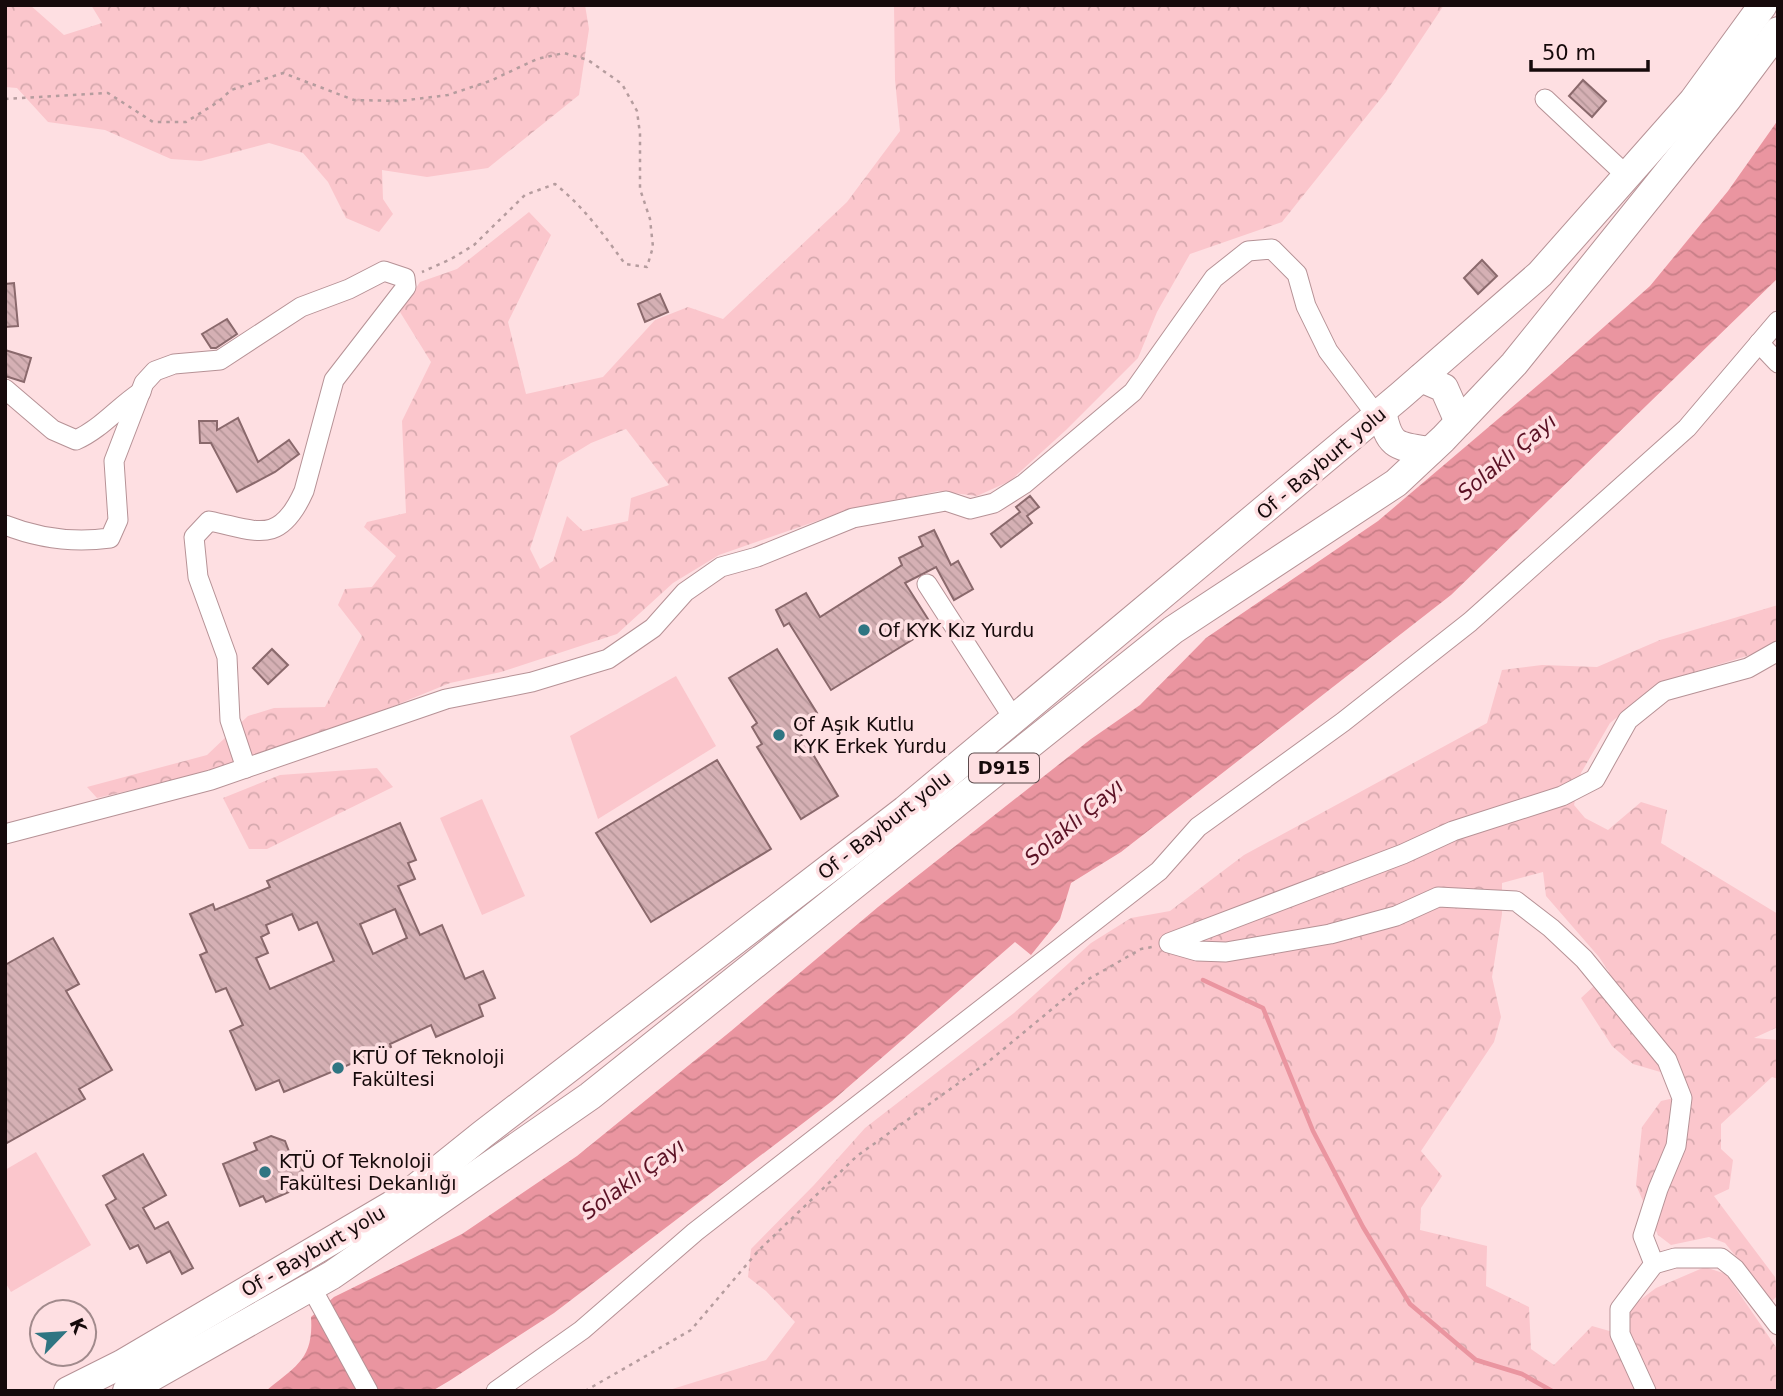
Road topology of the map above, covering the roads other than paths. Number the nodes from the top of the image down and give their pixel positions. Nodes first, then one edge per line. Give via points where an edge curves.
1 (1763, 5) edge
2 (1778, 31) edge
3 (1545, 99) dead end
4 (1627, 176) junction
5 (1778, 321) edge
6 (1759, 343) junction
7 (1778, 363) edge
8 (1421, 378) junction
9 (5, 389) edge
10 (141, 392) junction
11 (1380, 413) junction
12 (1459, 422) junction
13 (1430, 451) junction
14 (5, 525) edge
15 (928, 584) dead end
16 (1778, 651) edge
17 (1014, 719) junction
18 (246, 768) junction
19 (5, 834) edge
20 (1654, 1264) junction
21 (314, 1293) junction
22 (1778, 1325) edge
23 (68, 1391) edge
24 (127, 1391) edge
25 (368, 1391) edge
26 (496, 1391) edge
27 (1646, 1391) edge

1 - 4 highway, Of - Bayburt yolu / D915 via 1693,101
2 - 12 highway, Of - Bayburt yolu / D915 via 1522,353
3 - 4 street
4 - 8 highway, Of - Bayburt yolu / D915 via 1540,274
5 - 6 street
6 - 7 street
6 - 26 street via 1687,428 1471,622 1198,827 1141,887 695,1232 582,1330
8 - 11 highway, Of - Bayburt yolu / D915
8 - 12 highway via 1444,388
9 - 10 street via 53,430 76,440 94,432
10 - 14 street via 114,461 118,520 110,538 59,540
10 - 18 street via 155,371 174,364 220,360 301,307 384,271 405,278 406,287 334,380 297,507 266,532 209,521 194,537 198,577 227,657 230,720
11 - 13 highway via 1387,434 1402,447
11 - 17 highway, Of - Bayburt yolu / D915
11 - 18 street via 1328,351 1306,306 1297,274 1272,249 1248,251 1214,278 1133,392 1024,484 994,503 970,509 946,501 853,519 721,568 685,592 653,628 608,659 532,682 446,699
12 - 13 highway, Of - Bayburt yolu / D915
13 - 21 highway, Of - Bayburt yolu / D915 via 1396,483 1173,630 590,1096 332,1275
15 - 17 street
16 - 20 street via 1748,668 1664,691 1628,720 1595,779 1562,796 1453,831 1168,943 1226,952 1330,934 1396,916 1438,897 1516,901 1584,959 1667,1060 1682,1098 1676,1146 1643,1236
17 - 23 highway, Of - Bayburt yolu / D915 via 905,810 402,1199 122,1364
18 - 19 street
20 - 22 street via 1675,1258 1721,1258 1735,1269
20 - 27 street via 1620,1309 1620,1335
21 - 24 highway, Of - Bayburt yolu / D915
21 - 25 street

